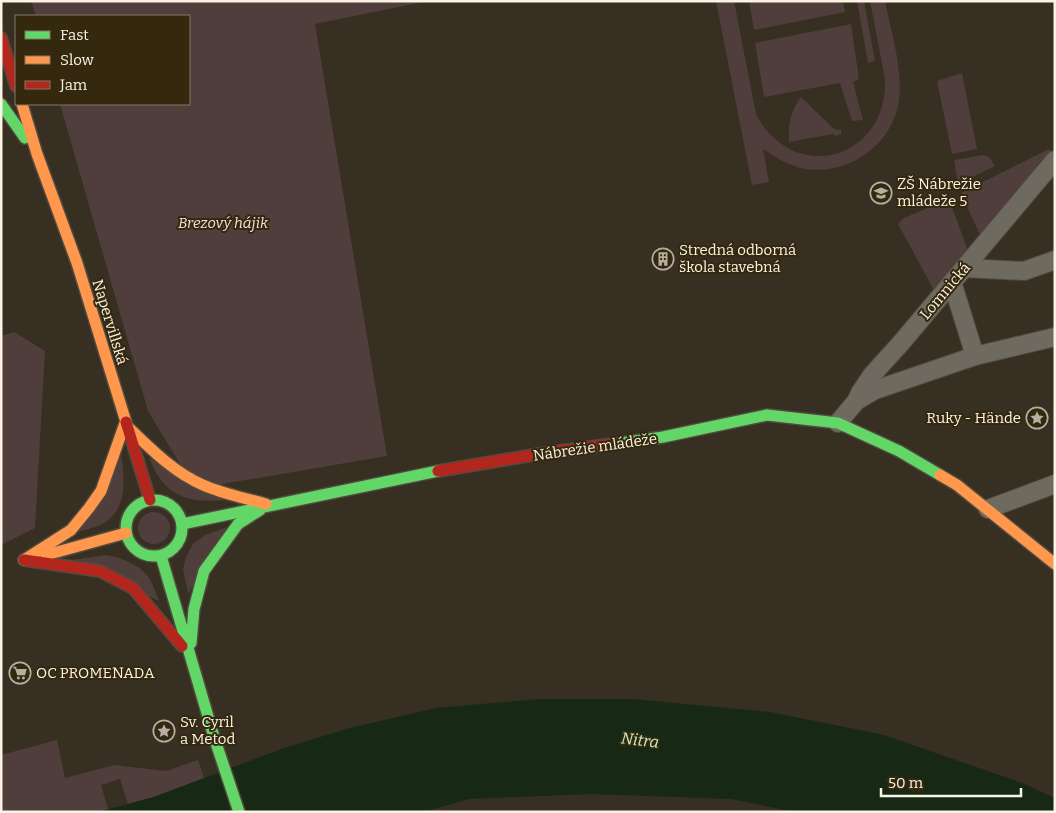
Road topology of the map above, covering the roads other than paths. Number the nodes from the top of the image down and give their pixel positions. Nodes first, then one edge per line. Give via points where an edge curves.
1 (1, 38) edge
2 (15, 83) edge
3 (1, 104) edge
4 (22, 105) edge
5 (37, 154) junction
6 (1055, 160) edge
7 (1055, 260) edge
8 (964, 268) junction
9 (952, 282) junction
10 (1055, 337) edge
11 (976, 356) junction
12 (857, 400) junction
13 (125, 423) junction
14 (838, 423) junction
15 (1055, 484) edge
16 (150, 500) junction
17 (268, 505) junction
18 (988, 509) junction
19 (182, 524) junction
20 (126, 533) junction
21 (161, 556) junction
22 (1051, 557) edge
23 (24, 560) junction
24 (190, 655) junction
25 (239, 812) edge

1 - 2 street
3 - 5 street, Napervillská
4 - 5 street, Napervillská
5 - 13 street, Napervillská via 77,262
6 - 8 street, Lomnická
7 - 8 street via 1024,271
8 - 9 street, Lomnická
9 - 11 street
9 - 12 street, Lomnická via 872,375
10 - 11 street
11 - 12 street via 875,390
12 - 14 street, Lomnická
13 - 16 street, Napervillská
13 - 17 street via 153,451 197,483
13 - 23 street via 101,491 89,508 71,530
14 - 17 street, Nábrežie mládeže via 767,415 663,437 442,470
14 - 18 street, Nábrežie mládeže via 923,464
15 - 18 street
16 - 19 street via 171,506
16 - 20 street via 131,512 126,522
17 - 19 street, Nábrežie mládeže
17 - 24 street via 238,524 204,571 194,609
18 - 22 street, Nábrežie mládeže
19 - 21 street via 177,544
20 - 21 street via 134,549 142,554
20 - 23 street
21 - 24 street
23 - 24 street via 100,571 133,588
24 - 25 street

